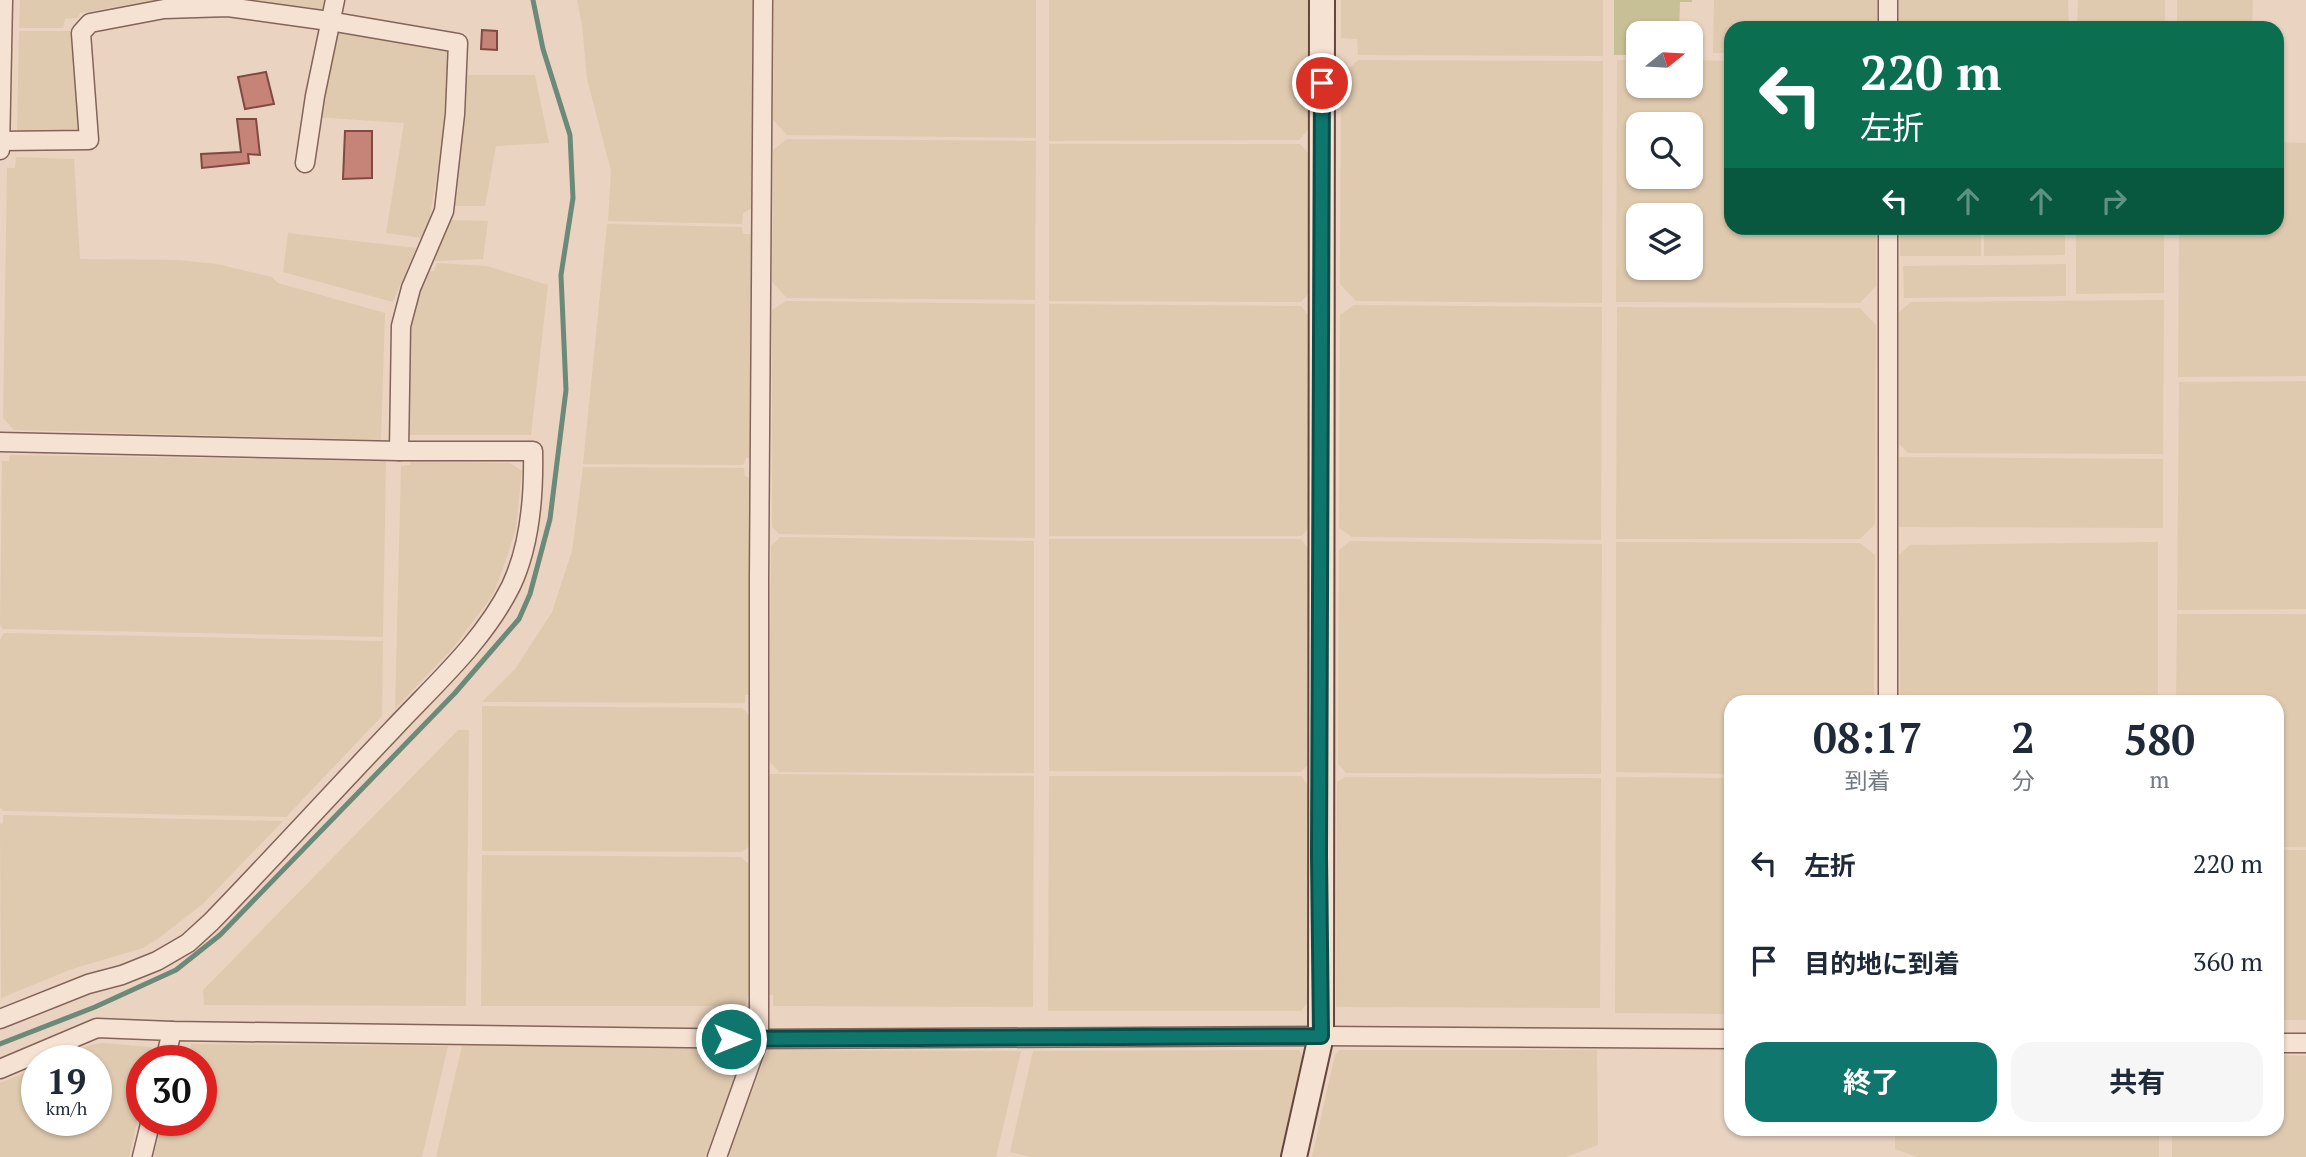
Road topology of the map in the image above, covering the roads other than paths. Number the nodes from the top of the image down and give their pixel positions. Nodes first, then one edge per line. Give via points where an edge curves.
1 (3, 0) edge
2 (335, 0) edge
3 (763, 0) edge
4 (1322, 0) edge
5 (1888, 0) edge
6 (329, 21) junction
7 (1888, 21) edge
8 (0, 141) edge
9 (0, 152) edge
10 (305, 163) dead end
11 (1888, 235) edge
12 (0, 442) edge
13 (399, 451) junction
14 (1888, 695) edge
15 (0, 1019) edge
16 (172, 1031) junction
17 (1321, 1036) junction
18 (759, 1039) junction
19 (1724, 1039) edge
20 (2284, 1043) edge
21 (2306, 1043) edge
22 (169, 1045) edge
23 (0, 1069) edge
24 (147, 1136) edge
25 (142, 1157) edge
26 (717, 1157) edge
27 (1294, 1157) edge

1 - 8 street
2 - 6 street
3 - 18 street
4 - 17 street
5 - 7 street
6 - 8 street via 228,7 164,9 90,23 81,33 89,140
6 - 10 street
6 - 13 street via 458,43 443,211 411,288 401,326
8 - 9 street
11 - 14 street
12 - 13 street
13 - 15 street via 533,451 534,487 523,551 512,584 491,620 454,666 188,943 157,961
16 - 18 street
16 - 22 street
16 - 23 street via 97,1028
17 - 18 street
17 - 19 street
17 - 27 street
18 - 26 street
20 - 21 street
24 - 25 street

